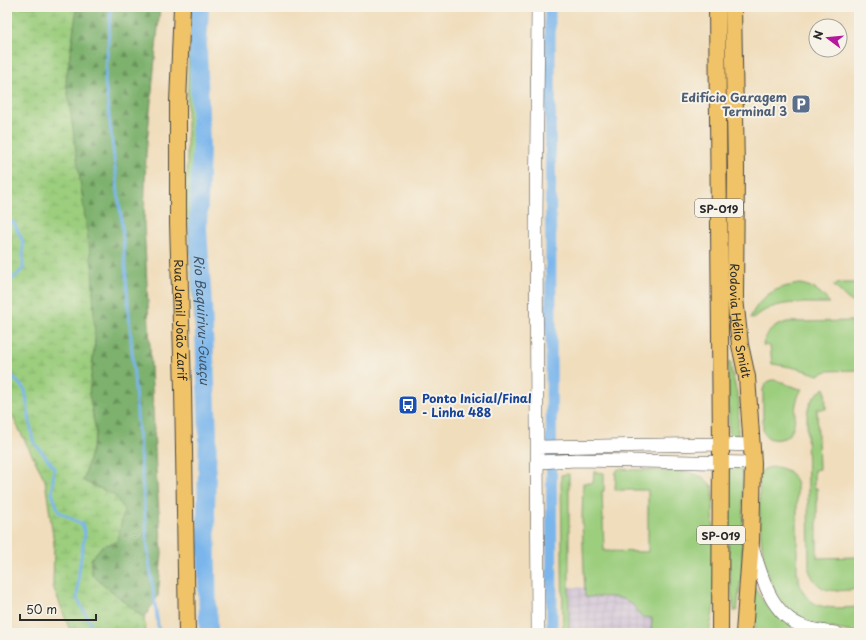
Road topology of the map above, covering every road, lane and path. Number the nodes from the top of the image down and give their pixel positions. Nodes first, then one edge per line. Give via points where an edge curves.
1 (182, 7) edge
2 (538, 7) edge
3 (717, 7) edge
4 (733, 7) edge
5 (722, 444) junction
6 (752, 445) junction
7 (542, 447) junction
8 (543, 461) junction
9 (721, 463) junction
10 (753, 463) junction
11 (751, 541) junction
12 (720, 607) junction
13 (187, 633) edge
14 (538, 633) edge
15 (713, 633) edge
16 (720, 633) edge
17 (744, 633) edge
18 (836, 633) edge

1 - 13 main road, Rua Jamil João Zarif via 178,102 178,223 184,396
2 - 7 street via 536,225
3 - 5 main road, Rodovia Hélio Smidt / SP-019
4 - 6 main road, Rodovia Hélio Smidt / SP-019 via 735,298 740,345 747,377
5 - 6 street
5 - 7 street
5 - 9 main road, Rodovia Hélio Smidt / SP-019
6 - 10 main road, Rodovia Hélio Smidt / SP-019
7 - 8 street
8 - 9 street
8 - 14 street
9 - 10 street
9 - 12 main road, Rodovia Hélio Smidt / SP-019
10 - 11 main road, Rodovia Hélio Smidt / SP-019
11 - 17 main road, Rodovia Hélio Smidt / SP-019
11 - 18 street via 762,578 774,604 796,623 811,629
12 - 15 main road
12 - 16 main road, Rodovia Hélio Smidt / SP-019

